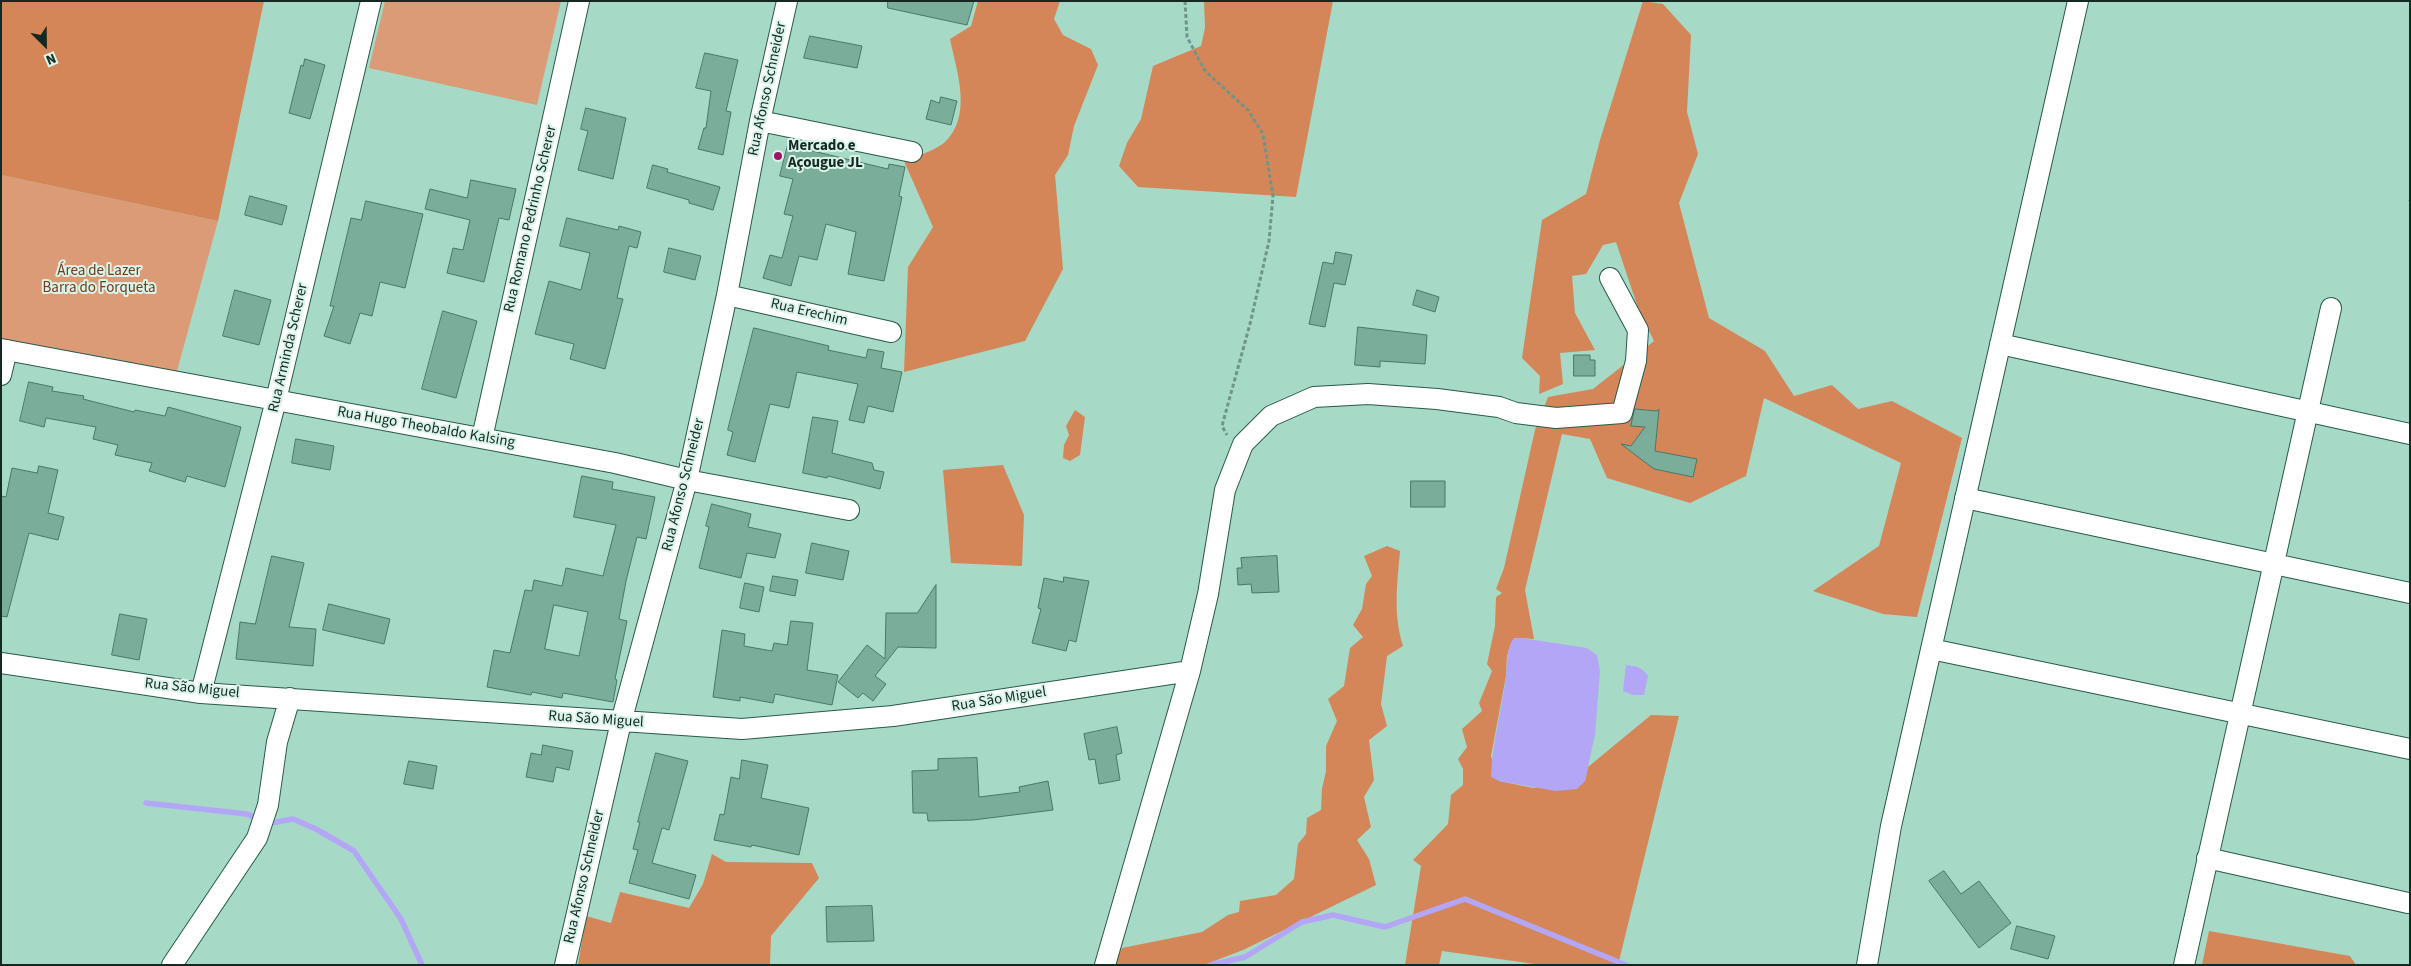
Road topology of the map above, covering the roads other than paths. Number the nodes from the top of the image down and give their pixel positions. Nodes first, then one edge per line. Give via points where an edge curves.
1 (371, 1) edge
2 (579, 1) edge
3 (787, 1) edge
4 (2078, 1) edge
5 (760, 121) junction
6 (912, 152) dead end
7 (1610, 278) dead end
8 (727, 295) junction
9 (2331, 308) dead end
10 (891, 332) dead end
11 (2000, 344) junction
12 (4, 350) edge
13 (1, 375) edge
14 (276, 400) junction
15 (2308, 411) junction
16 (2410, 434) edge
17 (482, 438) junction
18 (687, 480) junction
19 (1965, 498) junction
20 (850, 510) dead end
21 (2274, 564) junction
22 (2410, 593) edge
23 (1931, 649) junction
24 (1, 662) edge
25 (1190, 672) junction
26 (202, 693) junction
27 (290, 698) junction
28 (2240, 714) junction
29 (621, 722) junction
30 (2410, 749) edge
31 (2208, 858) junction
32 (2408, 903) dead end
33 (172, 965) edge
34 (565, 965) edge
35 (1105, 965) edge
36 (1867, 965) edge
37 (2184, 965) edge

1 - 14 street, Rua Arminda Scherer
2 - 17 street, Rua Romano Pedrinho Scherer
3 - 5 street, Rua Afonso Schneider
4 - 11 street
5 - 6 street
5 - 8 street, Rua Afonso Schneider
7 - 25 street via 1638,330 1636,361 1622,413 1556,418 1437,399 1368,394 1314,397 1271,416 1243,444 1225,490 1208,594
8 - 10 street, Rua Erechim
8 - 18 street, Rua Afonso Schneider
9 - 15 street
11 - 15 street
11 - 19 street
12 - 13 street
12 - 14 street, Rua Hugo Theobaldo Kalsing
14 - 17 street, Rua Hugo Theobaldo Kalsing
14 - 26 street, Rua Arminda Scherer
15 - 16 street
15 - 21 street
17 - 18 street, Rua Hugo Theobaldo Kalsing
18 - 20 street, Rua Hugo Theobaldo Kalsing
18 - 29 street, Rua Afonso Schneider
19 - 21 street
19 - 23 street
21 - 22 street
21 - 28 street
23 - 28 street
23 - 36 street via 1891,826
24 - 26 street, Rua São Miguel
25 - 29 street, Rua São Miguel via 893,716 742,729
25 - 35 street
26 - 27 street, Rua São Miguel
27 - 29 street, Rua São Miguel
27 - 33 street via 277,742 268,806 257,838
28 - 30 street
28 - 31 street
29 - 34 street, Rua Afonso Schneider
31 - 32 street
31 - 37 street

